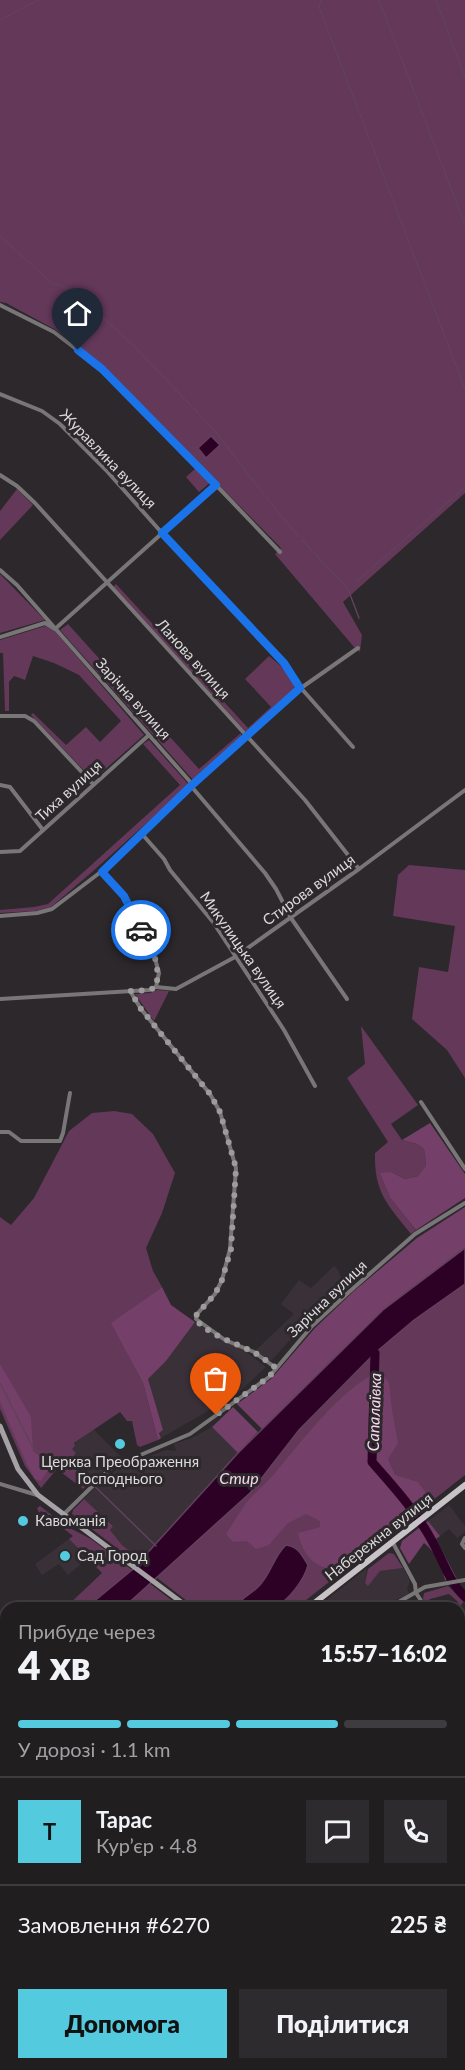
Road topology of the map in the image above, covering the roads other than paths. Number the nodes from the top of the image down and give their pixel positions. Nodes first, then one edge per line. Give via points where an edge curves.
1 (0, 305) edge
2 (0, 394) edge
3 (0, 475) edge
4 (216, 485) junction
5 (162, 533) junction
6 (280, 552) dead end
7 (0, 570) edge
8 (107, 583) junction
9 (55, 628) junction
10 (0, 637) edge
11 (358, 648) dead end
12 (300, 688) junction
13 (0, 716) edge
14 (149, 735) junction
15 (247, 736) junction
16 (353, 747) dead end
17 (93, 784) junction
18 (0, 785) edge
19 (192, 785) junction
20 (465, 790) edge
21 (43, 830) junction
22 (142, 834) junction
23 (0, 852) edge
24 (359, 870) junction
25 (102, 872) junction
26 (0, 916) edge
27 (291, 918) junction
28 (236, 957) junction
29 (156, 987) junction
30 (130, 991) junction
31 (0, 999) edge
32 (347, 999) dead end
33 (315, 1086) dead end
34 (70, 1094) dead end
35 (421, 1102) dead end
36 (0, 1132) edge
37 (465, 1169) edge
38 (465, 1203) edge
39 (276, 1368) junction
40 (0, 1426) edge
41 (0, 1484) edge
42 (465, 1485) edge
43 (38, 1495) junction
44 (63, 1515) junction
45 (465, 1538) edge
46 (393, 1543) junction
47 (465, 1548) edge
48 (465, 1580) edge
49 (416, 1593) junction
50 (181, 1602) edge
51 (316, 1602) edge
52 (399, 1602) edge
53 (422, 1602) edge

1 - 4 street via 54,332 102,369
2 - 5 street, Журавлина вулиця via 42,411 60,424
3 - 8 street, Ланова вулиця via 35,503
4 - 5 street
4 - 6 street
5 - 8 street
5 - 12 street, Журавлина вулиця via 284,663
7 - 9 street, Зарічна вулиця
8 - 9 street
8 - 15 street, Ланова вулиця
9 - 10 street via 45,623
9 - 14 street, Зарічна вулиця
11 - 12 street
12 - 15 street
12 - 16 street, Журавлина вулиця
13 - 17 street via 25,716 34,721
14 - 17 street, Тиха вулиця
14 - 19 street, Зарічна вулиця
15 - 19 street
15 - 24 street, Ланова вулиця
17 - 21 street, Тиха вулиця
18 - 21 street via 10,787
19 - 22 street
19 - 27 street, Зарічна вулиця via 265,873
20 - 24 street, Стирова вулиця
21 - 23 street, Тиха вулиця via 20,851
22 - 25 street
22 - 28 street, Микулицька вулиця
24 - 27 street, Стирова вулиця
25 - 26 street via 52,909
25 - 29 street via 124,896 154,955 159,973
27 - 28 street, Стирова вулиця
27 - 32 street, Зарічна вулиця
28 - 29 street, Стирова вулиця via 176,989
28 - 33 street, Микулицька вулиця
29 - 30 street, Стирова вулиця
30 - 31 street, Стирова вулиця
30 - 39 street via 210,1094 220,1112 236,1168 231,1249 215,1294 195,1319
34 - 36 street via 60,1141 21,1141 9,1132
35 - 37 street
38 - 39 street, Зарічна вулиця via 415,1234 312,1326
39 - 44 street, Зарічна вулиця via 190,1434 112,1467
40 - 43 street via 18,1468
41 - 43 street
42 - 46 main road, Набережна вулиця
43 - 44 street
44 - 50 street
45 - 47 street
46 - 49 street
46 - 51 main road, Набережна вулиця
48 - 49 street via 425,1587
49 - 52 street
49 - 53 street

